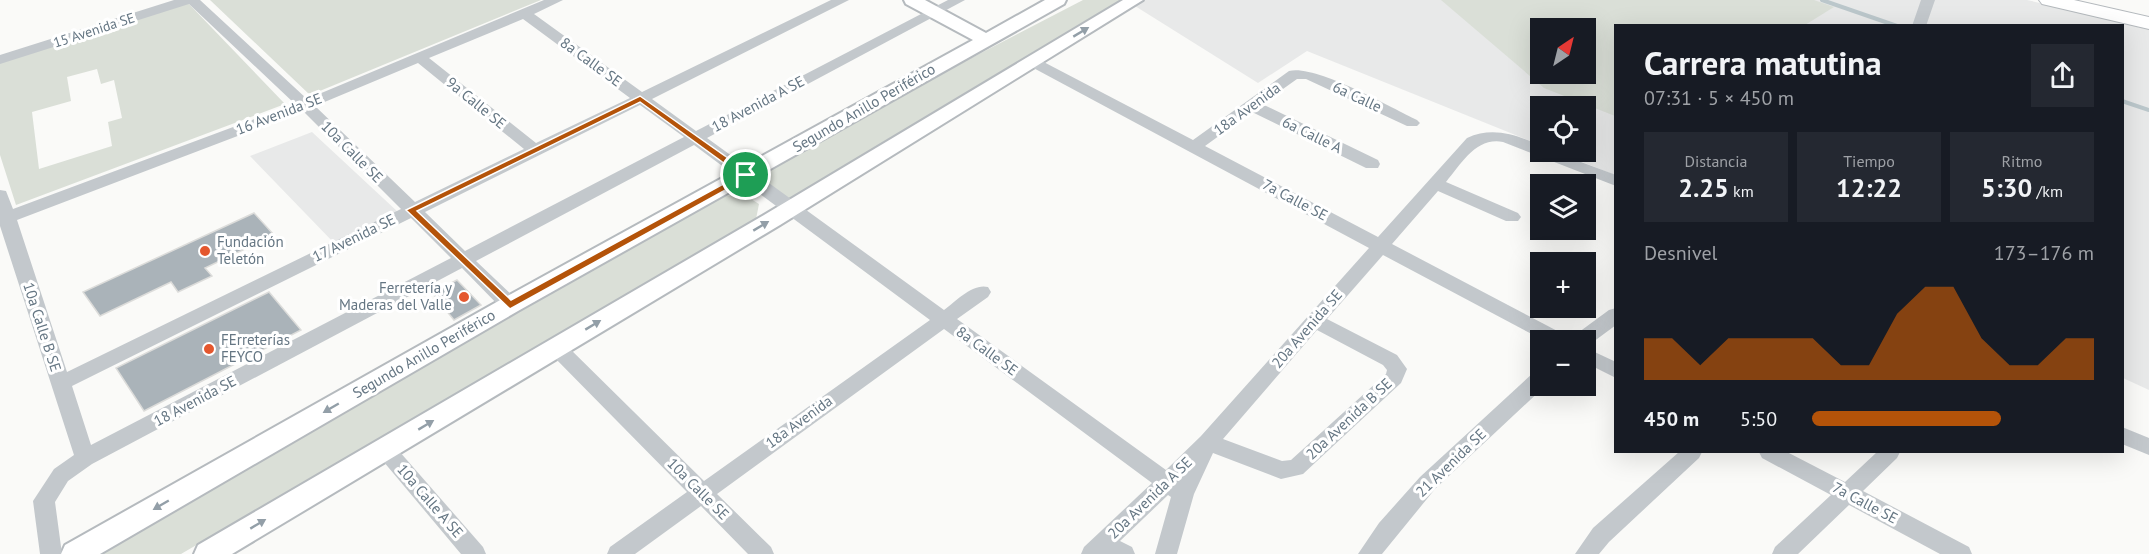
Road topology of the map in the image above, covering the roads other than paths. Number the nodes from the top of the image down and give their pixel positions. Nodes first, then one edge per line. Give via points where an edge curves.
1 (190, 0) edge
2 (556, 0) edge
3 (842, 0) edge
4 (912, 0) edge
5 (958, 0) edge
6 (1058, 0) edge
7 (1134, 0) edge
8 (1928, 0) edge
9 (2049, 0) edge
10 (2094, 0) edge
11 (935, 12) junction
12 (2149, 12) edge
13 (524, 13) junction
14 (2149, 23) edge
15 (1920, 24) edge
16 (985, 39) junction
17 (419, 57) junction
18 (0, 60) edge
19 (1031, 61) junction
20 (1300, 73) joint
21 (640, 98) junction
22 (305, 105) junction
23 (1251, 105) junction
24 (1412, 123) dead end
25 (694, 138) junction
26 (1194, 147) junction
27 (1530, 147) edge
28 (534, 149) junction
29 (1568, 162) edge
30 (1372, 164) dead end
31 (746, 175) junction
32 (1614, 180) edge
33 (1435, 183) junction
34 (0, 195) edge
35 (791, 208) junction
36 (410, 210) junction
37 (1512, 217) dead end
38 (4, 219) edge
39 (1380, 245) junction
40 (463, 260) junction
41 (982, 292) dead end
42 (510, 305) junction
43 (1614, 316) edge
44 (943, 319) junction
45 (1314, 320) junction
46 (1539, 330) edge
47 (1596, 330) edge
48 (556, 347) junction
49 (1596, 360) edge
50 (1614, 370) edge
51 (60, 382) junction
52 (1530, 387) edge
53 (2124, 436) edge
54 (1208, 442) junction
55 (2149, 447) edge
56 (385, 448) junction
57 (1691, 453) edge
58 (1771, 453) edge
59 (1889, 453) edge
60 (85, 458) junction
61 (1175, 488) junction
62 (701, 492) junction
63 (1845, 493) junction
64 (1098, 548) edge
65 (51, 554) edge
66 (75, 554) edge
67 (208, 554) edge
68 (475, 554) edge
69 (618, 554) edge
70 (763, 554) edge
71 (1124, 554) edge
72 (1166, 554) edge
73 (1369, 554) edge
74 (1586, 554) edge
75 (1783, 554) edge
76 (1961, 554) edge

1 - 18 street, 15 Avenida SE
1 - 22 street, 10a Calle SE
2 - 13 street, 16 Avenida SE
3 - 21 street, 17 Avenida SE
4 - 11 main road
5 - 11 street, 18 Avenida A SE
6 - 16 main road, Segundo Anillo Periférico
19 -> 7 main road
8 - 15 street
9 - 14 highway
10 - 12 highway
11 - 16 main road
11 - 25 street, 18 Avenida A SE
13 - 17 street, 16 Avenida SE
13 - 21 street, 8a Calle SE
16 - 31 main road, Segundo Anillo Periférico
17 - 22 street, 16 Avenida SE
17 - 28 street, 9a Calle SE
19 - 26 street, 7a Calle SE
19 - 35 main road
20 - 23 street, 18a Avenida
20 - 24 street, 6a Calle
21 - 25 street, 8a Calle SE
21 - 28 street, 17 Avenida SE
22 - 36 street, 10a Calle SE
22 - 38 street, 16 Avenida SE
23 - 26 street, 18a Avenida
23 - 30 street, 6a Calle A
25 - 31 street, 8a Calle SE
25 - 40 street, 18 Avenida A SE
26 - 39 street, 7a Calle SE
27 - 33 street, 20a Avenida SE via 1504,137 1480,136
28 - 36 street, 17 Avenida SE
29 - 32 street
31 - 35 street, 8a Calle SE
31 - 42 main road, Segundo Anillo Periférico
33 - 37 street
33 - 39 street, 20a Avenida SE
34 - 38 street, 10a Calle B SE
35 - 44 street, 8a Calle SE
48 -> 35 main road
36 - 40 street, 10a Calle SE
36 - 51 street, 17 Avenida SE
38 - 51 street, 10a Calle B SE
39 - 45 street, 20a Avenida SE
39 - 46 street, 7a Calle SE
40 - 42 street, 10a Calle SE
40 - 60 street, 18 Avenida SE
41 - 44 street, 18a Avenida
42 -> 66 main road, Segundo Anillo Periférico
43 - 47 street
44 - 61 street, 8a Calle SE
44 - 62 street, 18a Avenida
45 - 54 street, 20a Avenida SE
45 - 54 street, 20a Avenida B SE via 1390,360 1397,369 1394,378 1296,468 1281,470
56 -> 48 main road
48 - 62 street, 10a Calle SE
49 - 50 street
51 - 60 street, 10a Calle B SE
52 - 73 street, 21 Avenida SE via 1427,484
53 - 55 street
54 - 61 street, 20a Avenida A SE
67 -> 56 main road
56 - 68 street, 10a Calle A SE
57 - 74 street via 1601,535
58 - 63 street, 7a Calle SE
59 - 63 street
60 - 65 street, 18 Avenida SE via 61,475 44,501
61 - 64 street, 20a Avenida A SE
61 - 72 street
62 - 69 street, 18a Avenida
62 - 70 street, 10a Calle SE
63 - 75 street
63 - 76 street, 7a Calle SE
64 - 71 street

